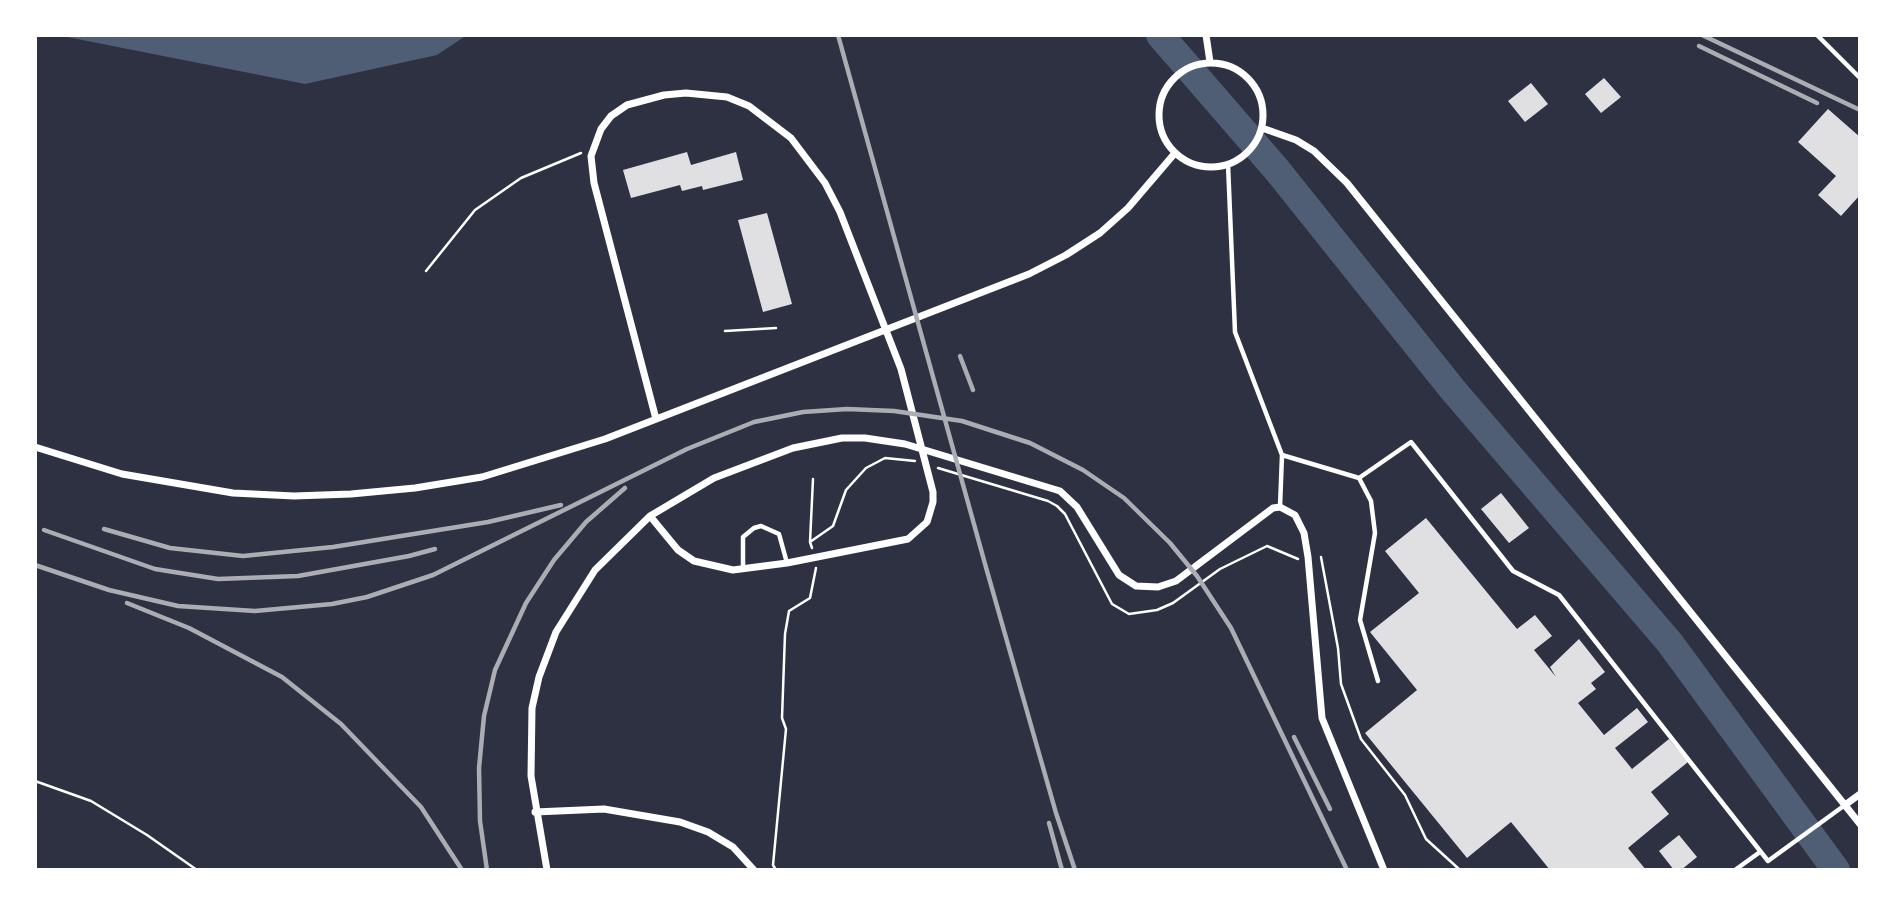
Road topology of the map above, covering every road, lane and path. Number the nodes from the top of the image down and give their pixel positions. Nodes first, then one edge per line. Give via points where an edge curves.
1 (1206, 35) edge
2 (1816, 35) edge
3 (1206, 63) junction
4 (1860, 78) edge
5 (1262, 128) junction
6 (594, 148) junction
7 (1175, 153) junction
8 (1228, 164) junction
9 (426, 271) dead end
10 (776, 328) dead end
11 (725, 331) dead end
12 (656, 419) junction
13 (35, 447) edge
14 (1282, 455) junction
15 (921, 463) dead end
16 (934, 467) dead end
17 (1359, 478) junction
18 (813, 479) dead end
19 (1280, 508) junction
20 (650, 516) junction
21 (810, 542) junction
22 (815, 557) junction
23 (1308, 557) junction
24 (787, 563) junction
25 (743, 569) junction
26 (1378, 681) dead end
27 (35, 781) edge
28 (1860, 794) edge
29 (1845, 805) junction
30 (536, 812) junction
31 (1860, 824) edge
32 (1760, 852) junction
33 (197, 870) edge
34 (547, 870) edge
35 (754, 870) edge
36 (776, 870) edge
37 (1384, 870) edge
38 (1461, 870) edge
39 (1735, 870) edge

1 - 3 street
2 - 4 lane
3 - 5 street via 1226,64 1253,82 1264,112
3 - 7 street via 1177,74 1159,105 1164,139
5 - 8 street via 1244,156
5 - 29 street via 1314,151 1347,183
6 - 9 path via 521,177 475,210
6 - 12 street via 594,183
6 - 22 street via 611,116 627,105 664,95 707,94 749,106 767,118 791,138 825,183 901,369 933,492 928,522 908,539
7 - 8 street via 1200,166
7 - 12 street via 1128,208 1066,256 988,291
8 - 14 lane via 1235,332
10 - 11 path
12 - 13 street via 546,460 482,477 351,494 233,494 177,486
14 - 17 lane
14 - 19 lane
15 - 21 path via 884,458 866,468 846,489 833,526
16 - 23 path via 1048,501 1065,514 1112,604 1129,614 1173,603 1220,569 1267,546 1294,559
17 - 26 lane via 1371,501 1375,533 1360,620
17 - 32 lane via 1411,442 1513,571 1559,595
18 - 21 path
19 - 20 street via 1265,512 1176,581 1146,588 1119,575 1060,491 905,444 842,438 793,448 714,478
19 - 23 street via 1300,523
20 - 25 street via 678,550 694,561
20 - 30 street via 595,570 556,632 532,708 531,776
21 - 22 path
22 - 24 street
22 - 36 path via 817,574 810,598 789,611 785,634 782,718 786,729
23 - 37 street via 1322,718
23 - 38 path via 1320,556 1341,684 1361,739 1405,795 1426,839
24 - 25 street
24 - 25 lane via 779,534 761,526 743,537
27 - 33 path via 91,801
28 - 29 street
29 - 31 street
29 - 32 lane via 1768,861
30 - 34 street
30 - 35 street via 604,809 680,822 733,847
32 - 39 lane

